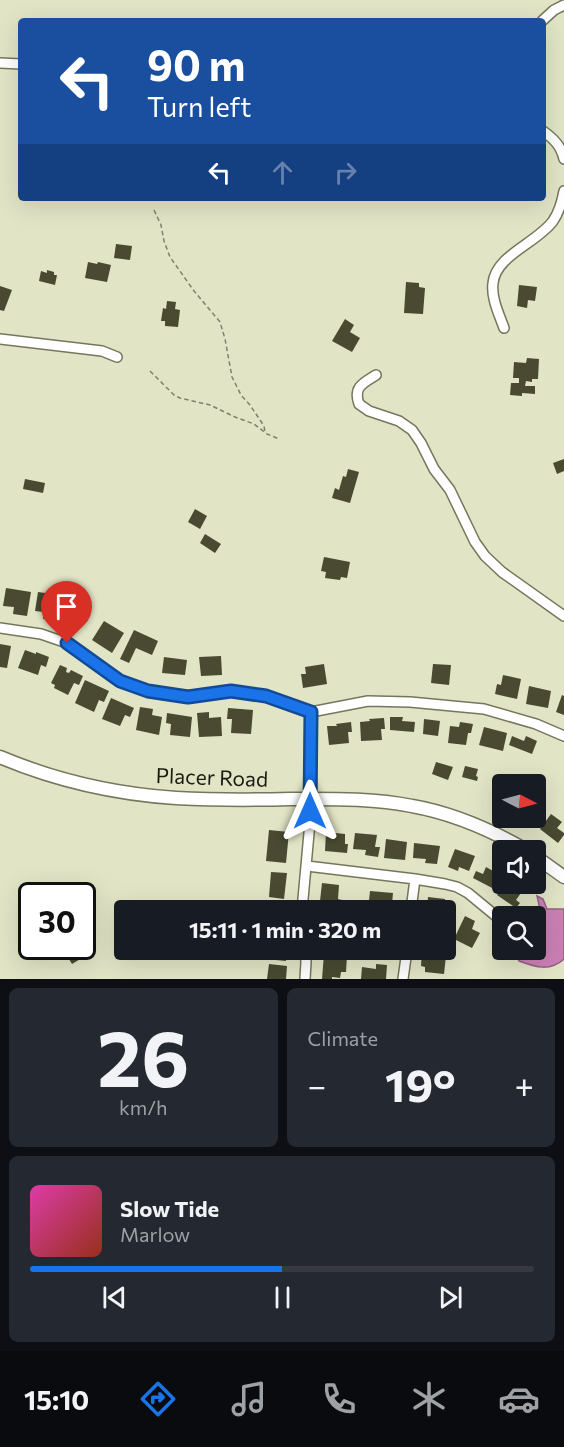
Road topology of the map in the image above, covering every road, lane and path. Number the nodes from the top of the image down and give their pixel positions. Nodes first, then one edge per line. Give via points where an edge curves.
1 (564, 5) edge
2 (545, 18) edge
3 (0, 63) edge
4 (18, 64) edge
5 (546, 134) edge
6 (564, 159) edge
7 (564, 191) edge
8 (154, 210) dead end
9 (504, 328) dead end
10 (0, 339) edge
11 (117, 357) dead end
12 (150, 371) dead end
13 (376, 375) dead end
14 (265, 432) junction
15 (279, 439) dead end
16 (564, 616) edge
17 (0, 628) edge
18 (311, 712) junction
19 (564, 736) edge
20 (0, 757) edge
21 (311, 799) junction
22 (507, 840) edge
23 (546, 864) edge
24 (307, 866) junction
25 (564, 877) edge
26 (415, 879) junction
27 (304, 900) edge
28 (412, 900) edge
29 (492, 913) edge
30 (306, 960) edge
31 (406, 960) edge
32 (305, 979) edge
33 (403, 979) edge

1 - 2 street
3 - 4 street
5 - 6 street via 557,143
7 - 9 street via 552,222 497,269 493,294
8 - 14 path via 170,257 220,322 232,377
10 - 11 street via 102,351
12 - 14 path via 174,395 210,405
13 - 16 street via 360,386 359,404 412,430 485,556
14 - 15 path
17 - 18 street via 41,634 67,643 120,681 148,691 188,697 237,691 266,696
18 - 19 street via 368,701 484,709
18 - 21 street
20 - 21 main road, Placer Road via 43,774 123,792 186,798
21 - 22 main road, Placer Road via 420,807
21 - 24 street
23 - 25 main road
24 - 26 street
24 - 27 street
26 - 28 street
26 - 29 street via 462,890
30 - 32 street
31 - 33 street

